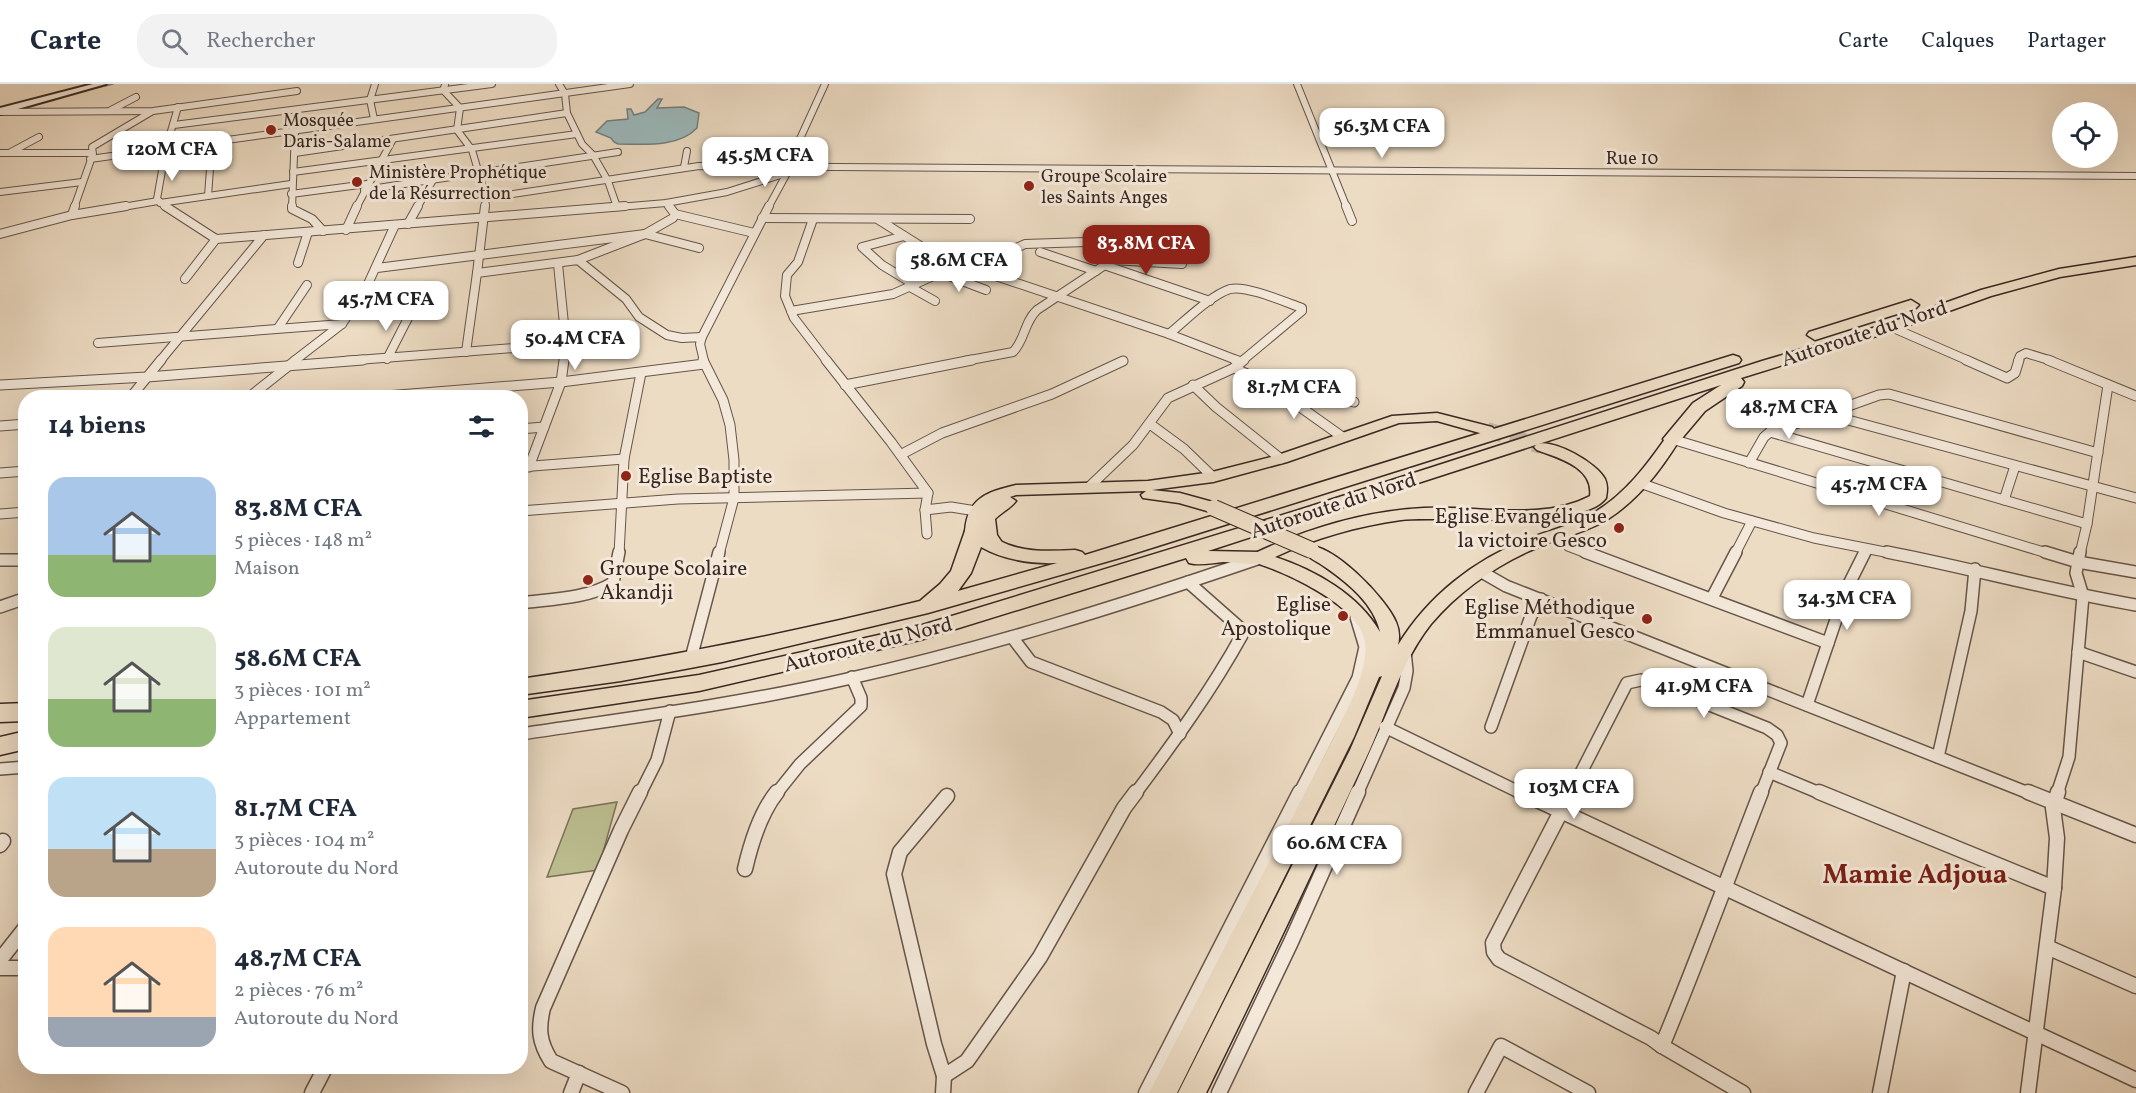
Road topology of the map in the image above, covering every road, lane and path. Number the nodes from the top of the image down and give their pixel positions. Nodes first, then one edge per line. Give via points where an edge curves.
1 (102, 84) edge
2 (375, 84) edge
3 (492, 84) edge
4 (559, 84) edge
5 (630, 84) edge
6 (825, 84) edge
7 (1297, 84) edge
8 (444, 87) edge
9 (297, 91) dead end
10 (565, 94) junction
11 (136, 97) dead end
12 (370, 100) junction
13 (178, 107) junction
14 (460, 108) junction
15 (153, 111) junction
16 (0, 112) edge
17 (108, 112) junction
18 (567, 113) junction
19 (374, 119) junction
20 (174, 125) junction
21 (295, 130) junction
22 (457, 130) junction
23 (577, 134) junction
24 (39, 137) dead end
25 (393, 139) junction
26 (212, 142) junction
27 (166, 148) junction
28 (472, 150) junction
29 (687, 151) dead end
30 (618, 152) dead end
31 (0, 153) edge
32 (8, 153) junction
33 (295, 153) junction
34 (593, 155) junction
35 (91, 156) junction
36 (380, 160) junction
37 (788, 165) junction
38 (684, 167) junction
39 (1332, 171) junction
40 (293, 172) junction
41 (477, 172) junction
42 (787, 173) junction
43 (2136, 176) edge
44 (433, 180) junction
45 (608, 181) junction
46 (82, 182) junction
47 (291, 184) junction
48 (365, 187) junction
49 (0, 192) edge
50 (291, 194) junction
51 (208, 196) junction
52 (486, 198) junction
53 (159, 202) junction
54 (666, 203) junction
55 (616, 207) junction
56 (675, 214) junction
57 (72, 215) junction
58 (483, 217) junction
59 (762, 218) junction
60 (813, 219) junction
61 (970, 219) dead end
62 (879, 220) junction
63 (1352, 221) dead end
64 (408, 224) junction
65 (395, 225) junction
66 (346, 230) junction
67 (323, 231) junction
68 (308, 232) junction
69 (754, 233) junction
70 (0, 234) edge
71 (645, 234) junction
72 (264, 235) junction
73 (904, 236) junction
74 (216, 239) junction
75 (1179, 239) dead end
76 (1141, 241) junction
77 (699, 248) dead end
78 (1040, 252) dead end
79 (2136, 253) edge
80 (479, 255) junction
81 (578, 260) junction
82 (2136, 261) edge
83 (298, 263) dead end
84 (1108, 263) junction
85 (558, 264) junction
86 (960, 264) junction
87 (1182, 264) dead end
88 (377, 268) junction
89 (974, 268) junction
90 (1096, 270) junction
91 (477, 273) junction
92 (941, 273) junction
93 (185, 279) dead end
94 (308, 285) dead end
95 (913, 286) junction
96 (986, 290) dead end
97 (441, 291) dead end
98 (1054, 297) junction
99 (357, 301) junction
100 (1210, 301) junction
101 (935, 302) dead end
102 (791, 311) junction
103 (408, 318) dead end
104 (342, 324) junction
105 (1892, 327) junction
106 (278, 328) junction
107 (1169, 334) junction
108 (180, 337) junction
109 (702, 337) junction
110 (98, 343) dead end
111 (566, 344) junction
112 (466, 352) junction
113 (387, 359) junction
114 (1123, 361) dead end
115 (704, 364) junction
116 (1768, 364) junction
117 (1237, 365) junction
118 (290, 366) junction
119 (641, 373) junction
120 (147, 377) junction
121 (561, 382) junction
122 (1265, 382) junction
123 (0, 385) edge
124 (845, 385) junction
125 (1193, 385) junction
126 (2108, 385) junction
127 (136, 390) edge
128 (258, 390) edge
129 (460, 390) edge
130 (2136, 396) edge
131 (1354, 402) dead end
132 (1826, 414) junction
133 (1150, 424) junction
134 (18, 425) edge
135 (0, 426) edge
136 (544, 428) junction
137 (528, 429) edge
138 (1487, 430) tunnel mouth
139 (1770, 432) junction
140 (1341, 436) junction
141 (1672, 440) junction
142 (1542, 447) tunnel mouth
143 (2098, 453) junction
144 (902, 454) junction
145 (624, 459) junction
146 (1281, 459) junction
147 (528, 461) edge
148 (1749, 463) junction
149 (2015, 466) junction
150 (528, 467) edge
151 (18, 472) edge
152 (0, 473) edge
153 (1213, 477) junction
154 (1640, 483) junction
155 (1089, 487) junction
156 (2091, 487) junction
157 (928, 493) junction
158 (734, 498) junction
159 (2136, 498) edge
160 (2004, 500) junction
161 (621, 502) junction
162 (528, 510) edge
163 (925, 510) junction
164 (976, 511) junction
165 (18, 513) edge
166 (0, 514) edge
167 (1527, 514) junction
168 (1752, 521) junction
169 (2087, 524) junction
170 (973, 532) junction
171 (927, 534) dead end
172 (1545, 539) junction
173 (1155, 541) junction
174 (1568, 546) dead end
175 (996, 548) junction
176 (1866, 549) junction
177 (1259, 558) junction
178 (0, 560) edge
179 (18, 560) edge
180 (2078, 562) junction
181 (1975, 569) junction
182 (1480, 571) junction
183 (2136, 572) edge
184 (1188, 582) junction
185 (2083, 596) junction
186 (1712, 598) junction
187 (1541, 599) junction
188 (18, 601) edge
189 (528, 602) edge
190 (2136, 605) edge
191 (0, 607) edge
192 (1004, 609) junction
193 (1353, 611) junction
194 (911, 613) junction
195 (1012, 637) junction
196 (1828, 643) junction
197 (1405, 650) junction
198 (2078, 652) junction
199 (690, 662) junction
200 (2136, 672) edge
201 (852, 677) junction
202 (528, 686) edge
203 (1807, 705) junction
204 (528, 709) edge
205 (670, 711) junction
206 (18, 712) edge
207 (0, 713) edge
208 (1348, 727) junction
209 (1385, 727) junction
210 (1491, 727) dead end
211 (528, 733) edge
212 (1180, 734) junction
213 (0, 740) edge
214 (18, 740) edge
215 (18, 742) edge
216 (0, 746) edge
217 (1938, 757) junction
218 (18, 767) edge
219 (0, 769) edge
220 (1769, 772) junction
221 (947, 796) dead end
222 (2056, 804) junction
223 (1560, 812) junction
224 (2136, 835) edge
225 (745, 869) dead end
226 (1723, 888) junction
227 (2054, 888) junction
228 (18, 937) edge
229 (2047, 947) junction
230 (0, 960) edge
231 (0, 968) edge
232 (18, 968) edge
233 (1904, 971) junction
234 (2136, 986) edge
235 (2037, 1034) junction
236 (1662, 1046) junction
237 (579, 1073) junction
238 (322, 1074) edge
239 (944, 1076) junction
240 (2136, 1080) edge
241 (312, 1093) edge
242 (571, 1093) edge
243 (622, 1093) edge
244 (943, 1093) edge
245 (1146, 1093) edge
246 (1163, 1093) edge
247 (1192, 1093) edge
248 (1219, 1093) edge
249 (1476, 1093) edge
250 (1588, 1093) edge
251 (1743, 1093) edge
252 (1880, 1093) edge
253 (2028, 1093) edge

1 - 16 street
2 - 12 street
3 - 8 street
4 - 10 street
5 - 10 street
6 - 37 street
7 - 39 street
8 - 12 street
8 - 14 street
9 - 13 street
10 - 14 street
10 - 18 street
11 - 17 street
12 - 19 street
12 - 20 street
13 - 15 street
13 - 20 street
14 - 19 street
14 - 22 street
15 - 17 street
15 - 35 street via 94,145
16 - 17 street
18 - 22 street
18 - 23 street
19 - 21 street
20 - 27 street
21 - 26 street
21 - 33 street
22 - 25 street
22 - 28 street
23 - 28 street
23 - 34 street
24 - 32 street
25 - 33 street
25 - 36 street
26 - 27 street
26 - 51 street
27 - 35 street
27 - 53 street
28 - 36 street
28 - 41 street
29 - 38 street
30 - 34 street
31 - 32 street
32 - 35 street
33 - 40 street
34 - 41 street
34 - 45 street
35 - 46 street
36 - 40 street
36 - 48 street
37 - 38 street, Rue 10
37 - 39 street, Rue 10
37 - 42 street
38 - 45 street, Rue 10
39 - 43 street, Rue 10
39 - 63 street
40 - 47 street
41 - 44 street
41 - 52 street
42 - 54 street via 727,192
42 - 59 street
44 - 48 street
44 - 64 street
45 - 52 street, Rue 10
45 - 55 street
46 - 49 street
46 - 57 street
47 - 50 street
47 - 51 street
48 - 50 street
48 - 66 street
50 - 67 street via 292,209 312,219
51 - 53 street
52 - 58 street
53 - 57 street
53 - 74 street
54 - 55 street
54 - 56 street
55 - 58 street
56 - 69 street
56 - 71 street
57 - 70 street
58 - 64 street
58 - 80 street
59 - 60 street
59 - 69 street
60 - 62 street
60 - 102 street via 798,262 787,275 785,289
61 - 62 street
62 - 73 street
64 - 65 street
65 - 66 street
65 - 88 street
66 - 67 street
67 - 68 street
68 - 72 street
68 - 83 street
69 - 109 street
71 - 77 street
71 - 80 street
71 - 81 street
72 - 74 street
72 - 108 street
73 - 86 street
73 - 95 street via 862,247
74 - 93 street
75 - 76 street
76 - 84 street
76 - 89 street via 1025,244
78 - 90 street
79 - 173 highway, Autoroute du Nord via 2072,261 1973,286
80 - 88 street
80 - 91 street
81 - 85 street
81 - 109 street via 626,299 639,316 667,335
82 - 105 highway, Autoroute du Nord via 2059,273 1986,293
84 - 87 street
84 - 90 street
84 - 100 street
85 - 91 street
85 - 111 street
86 - 89 street
86 - 92 street
88 - 99 street
89 - 98 street
90 - 98 street
91 - 112 street
92 - 95 street
92 - 96 street
94 - 106 street
95 - 101 street
95 - 102 street via 893,294
97 - 99 street
98 - 107 street
98 - 124 street via 1027,320 1025,334 1013,352
99 - 104 street
100 - 107 street
100 - 117 street via 1236,288 1302,308
102 - 124 street
103 - 113 street
104 - 106 street
104 - 118 street
105 - 116 highway, Autoroute du Nord
105 - 126 street via 2007,378 2015,373 2020,356 2026,353
106 - 108 street
107 - 117 street
108 - 110 street
108 - 120 street
109 - 115 street via 700,351
111 - 112 street
111 - 121 street
112 - 113 street
113 - 118 street
114 - 144 street via 1052,394 942,433
115 - 119 street
115 - 158 street via 727,413 734,460
116 - 141 highway via 1699,407
116 - 192 highway, Autoroute du Nord
117 - 122 street
117 - 125 street
118 - 120 street
118 - 128 street
119 - 121 street
119 - 145 street
120 - 123 street
120 - 127 street
121 - 129 street
121 - 136 street
122 - 131 street
122 - 140 street
124 - 144 street
125 - 133 street via 1168,398
125 - 146 street
126 - 130 street
126 - 143 street
132 - 139 street
132 - 143 street via 1886,393
132 - 149 street
133 - 153 street
133 - 155 street
134 - 135 street
136 - 137 street
136 - 147 street
138 - 140 main road via 1450,419 1417,417
139 - 148 street
139 - 160 street
140 - 146 main road
141 - 148 street
141 - 154 main road
142 - 167 main road via 1587,468 1597,478 1601,491 1598,498 1581,507
143 - 156 street
144 - 157 street
145 - 150 street
145 - 161 street
146 - 153 main road
148 - 180 street
149 - 156 street
149 - 160 street
151 - 152 street
153 - 155 main road via 1148,486
154 - 168 street
154 - 172 main road via 1600,517
155 - 164 main road via 1016,489 988,500
156 - 159 street
156 - 169 street
157 - 158 street
157 - 163 street
158 - 161 street
158 - 199 street
160 - 169 street
161 - 162 street
161 - 189 street via 622,540 611,585
163 - 164 street via 951,507
163 - 171 street
164 - 170 main road
165 - 166 street
167 - 172 main road
167 - 177 main road via 1425,513 1372,520 1301,538
168 - 176 street
168 - 186 street
169 - 180 street
170 - 175 highway
170 - 194 highway via 967,565 958,577 937,598
172 - 182 main road
173 - 175 highway via 1055,558
173 - 194 highway, Autoroute du Nord
174 - 186 street
175 - 208 main road, bridge via 988,535 987,518 1004,502 1022,497 1169,496 1214,508 1311,550 1352,580 1381,612 1390,633 1383,661
176 - 181 street
176 - 196 street via 1846,590
177 - 184 street
177 - 192 highway via 1199,559
177 - 193 main road via 1305,575
178 - 179 street
180 - 183 street
180 - 185 street via 2076,573
181 - 185 street
181 - 217 street via 1971,611
182 - 187 street
182 - 197 main road via 1423,622
184 - 195 street
184 - 212 street via 1239,627 1242,635
185 - 190 street
185 - 198 street
186 - 196 street
187 - 203 street
187 - 210 street
188 - 191 street
192 - 204 highway, Autoroute du Nord via 755,671
193 - 208 main road via 1370,630 1375,649
193 - 245 street via 1365,647 1358,678
194 - 199 highway, Autoroute du Nord
195 - 201 street
195 - 212 street via 1031,662 1161,712 1173,720
196 - 203 street
197 - 209 street via 1404,687
197 - 247 main road via 1266,950
198 - 200 street
198 - 222 street via 2069,757
199 - 202 highway, Autoroute du Nord
201 - 205 street
201 - 225 street via 861,706 800,764 768,803
203 - 217 street
205 - 211 street
205 - 237 street via 657,760 621,830 538,1027 551,1061
206 - 207 highway
208 - 246 main road
209 - 223 street
209 - 248 street via 1291,942
212 - 239 street via 1124,808 1040,957 967,1061
213 - 214 highway
215 - 216 highway
217 - 222 street
218 - 219 street
220 - 223 street via 1781,743 1777,735 1641,680 1628,683
220 - 226 street
220 - 227 street
221 - 239 street via 900,852 894,874
222 - 224 street
222 - 227 street
223 - 226 street
223 - 236 street via 1493,943 1494,951 1499,959
226 - 233 street
226 - 236 street
227 - 229 street
228 - 230 street
229 - 234 street
229 - 235 street
231 - 232 street
233 - 235 street
233 - 252 street
235 - 240 street
235 - 253 street
236 - 251 street
237 - 242 street
237 - 243 street
238 - 241 street
239 - 244 street
249 - 250 street via 1502,1046

